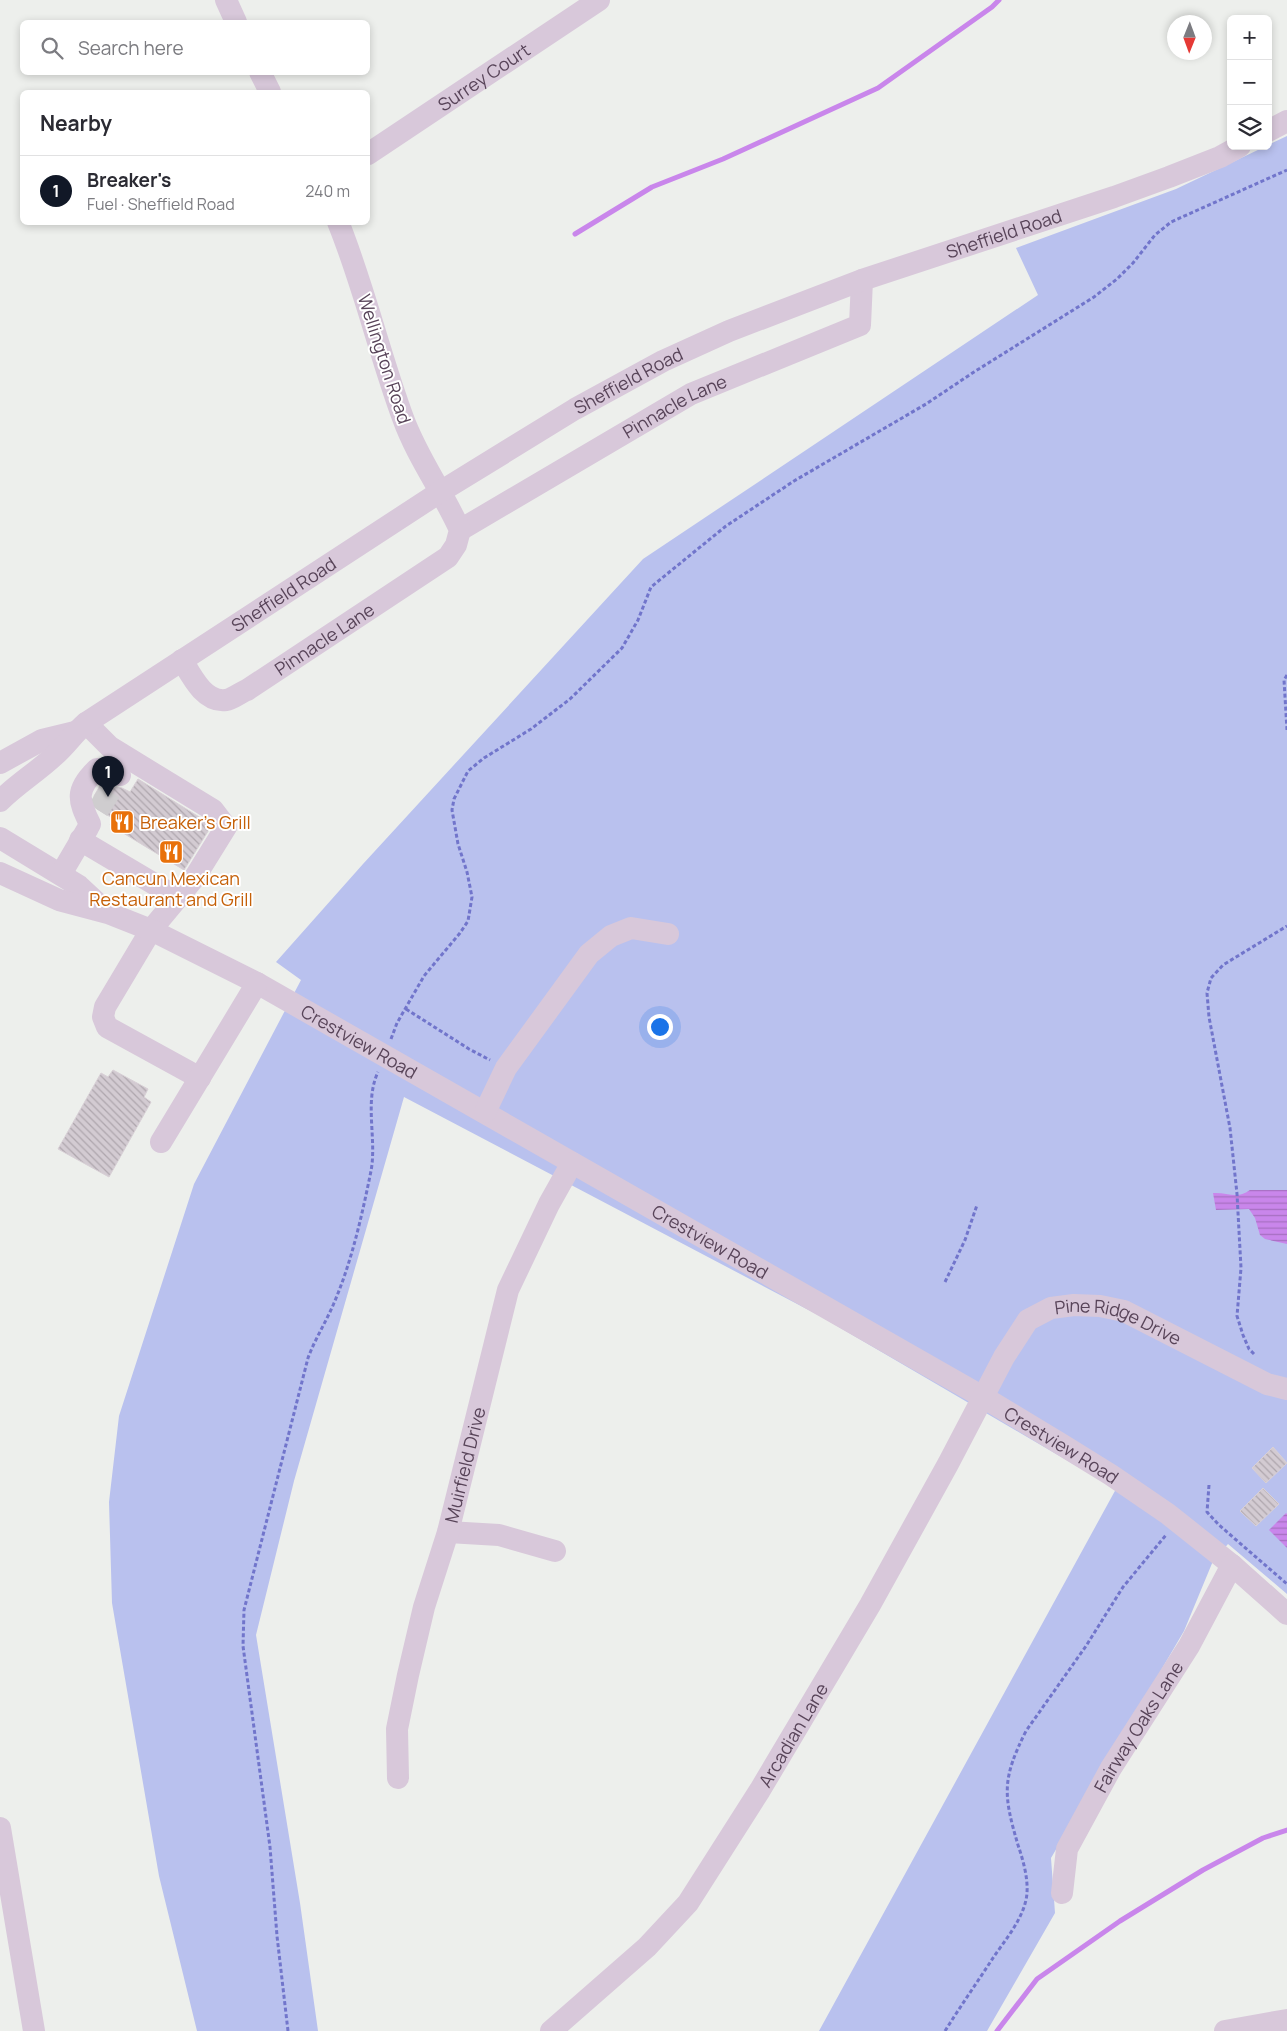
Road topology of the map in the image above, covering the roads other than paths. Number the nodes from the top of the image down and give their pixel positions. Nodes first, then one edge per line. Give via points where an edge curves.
1 (226, 0) edge
2 (599, 0) edge
3 (235, 20) edge
4 (262, 75) edge
5 (269, 90) edge
6 (1287, 121) edge
7 (1272, 129) edge
8 (1231, 150) edge
9 (370, 153) edge
10 (339, 225) edge
11 (862, 280) junction
12 (440, 492) junction
13 (460, 530) junction
14 (182, 660) junction
15 (81, 727) junction
16 (0, 763) edge
17 (122, 772) junction
18 (0, 801) edge
19 (90, 825) junction
20 (0, 838) edge
21 (0, 873) edge
22 (61, 874) junction
23 (178, 898) junction
24 (108, 913) junction
25 (151, 930) junction
26 (668, 934) dead end
27 (257, 983) junction
28 (200, 1078) junction
29 (485, 1112) junction
30 (161, 1142) dead end
31 (572, 1163) junction
32 (1287, 1389) edge
33 (983, 1397) junction
34 (448, 1532) junction
35 (555, 1551) dead end
36 (1232, 1564) junction
37 (1287, 1614) edge
38 (398, 1778) dead end
39 (0, 1828) edge
40 (1062, 1893) dead end
41 (1287, 2020) edge
42 (34, 2031) edge
43 (551, 2031) edge
44 (1225, 2031) edge

1 - 3 street
2 - 9 street, Surrey Court
4 - 5 street
6 - 7 street
8 - 11 street, Sheffield Road via 1114,197
10 - 12 street, Wellington Road via 404,420
11 - 12 street, Sheffield Road via 729,331 662,361 575,409
11 - 13 street, Pinnacle Lane via 860,324 691,394
12 - 13 street
12 - 14 street, Sheffield Road
13 - 14 street, Pinnacle Lane via 456,546 448,557 247,690 226,700 202,692
14 - 15 street, Sheffield Road
15 - 16 street, Sheffield Road via 42,740
15 - 17 street via 110,747
15 - 18 street, Sheffield Road via 55,756
17 - 19 street via 97,769 82,788 80,803
17 - 23 street via 213,810 226,827
19 - 22 street
19 - 23 street
20 - 22 street, Crestview Road
21 - 24 street, Crestview Road via 59,900
22 - 24 street, Crestview Road
23 - 25 street
24 - 25 street, Crestview Road
25 - 27 street, Crestview Road
25 - 28 street via 104,1007 102,1017 106,1027
26 - 29 street via 632,928 611,936 589,954 506,1068
27 - 28 street
27 - 29 street, Crestview Road
28 - 30 street
29 - 31 street, Crestview Road
31 - 33 street, Crestview Road
31 - 34 street, Muirfield Drive via 508,1290
32 - 33 street, Pine Ridge Drive via 1267,1384 1124,1311 1074,1304 1051,1308 1028,1320
33 - 36 street, Crestview Road via 1111,1475
33 - 43 street, Arcadian Lane via 870,1605 760,1790 688,1903 647,1947
34 - 35 street via 499,1535
34 - 38 street, Muirfield Drive via 424,1607 397,1729
36 - 37 street, Crestview Road
36 - 40 street, Fairway Oaks Lane via 1189,1646 1111,1768 1067,1849
39 - 42 street
41 - 44 street

